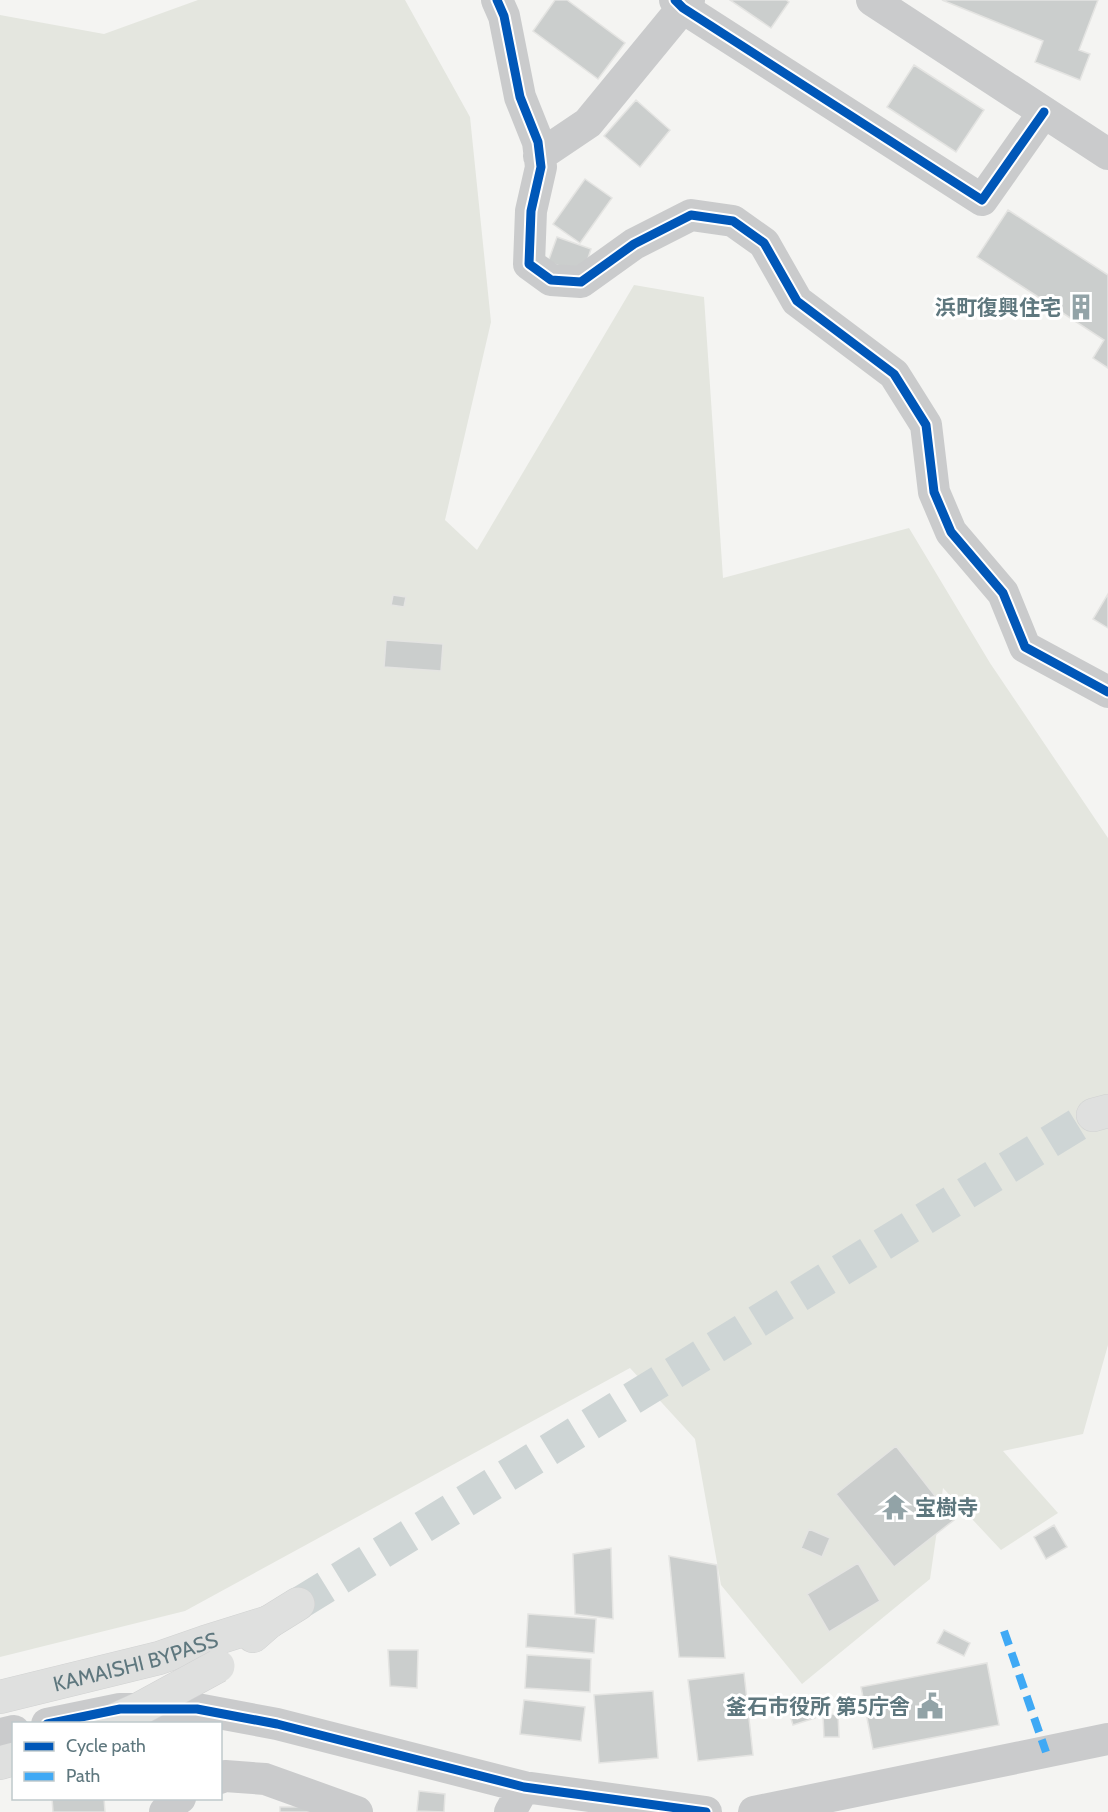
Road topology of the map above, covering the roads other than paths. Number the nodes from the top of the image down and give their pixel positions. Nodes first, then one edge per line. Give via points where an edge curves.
1 (497, 0) edge
2 (872, 0) edge
3 (682, 3) edge
4 (1044, 112) junction
5 (1108, 154) edge
6 (539, 156) junction
7 (1108, 692) edge
8 (298, 1604) tunnel mouth
9 (269, 1623) junction
10 (0, 1696) edge
11 (56, 1722) edge
12 (110, 1722) edge
13 (1108, 1739) edge
14 (222, 1777) edge
15 (517, 1799) edge
16 (176, 1800) edge
17 (165, 1812) edge
18 (357, 1812) edge
19 (706, 1812) edge
20 (754, 1812) edge

1 - 6 street via 504,16 520,97 538,142
2 - 4 street
3 - 4 street via 982,200
3 - 6 street via 588,123
4 - 5 street
6 - 7 street via 541,167 531,211 529,264 551,280 581,282 634,244 691,215 733,221 764,243 797,301 894,374 926,425 934,492 951,532 1003,593 1025,647
8 - 9 highway, KAMAISHI BYPASS
9 - 10 highway, KAMAISHI BYPASS via 159,1658
9 - 12 highway, KAMAISHI BYPASS, bridge via 218,1666
11 - 15 street via 120,1709 198,1709 277,1724
13 - 20 street
14 - 18 street via 265,1779
15 - 19 street
16 - 17 street

